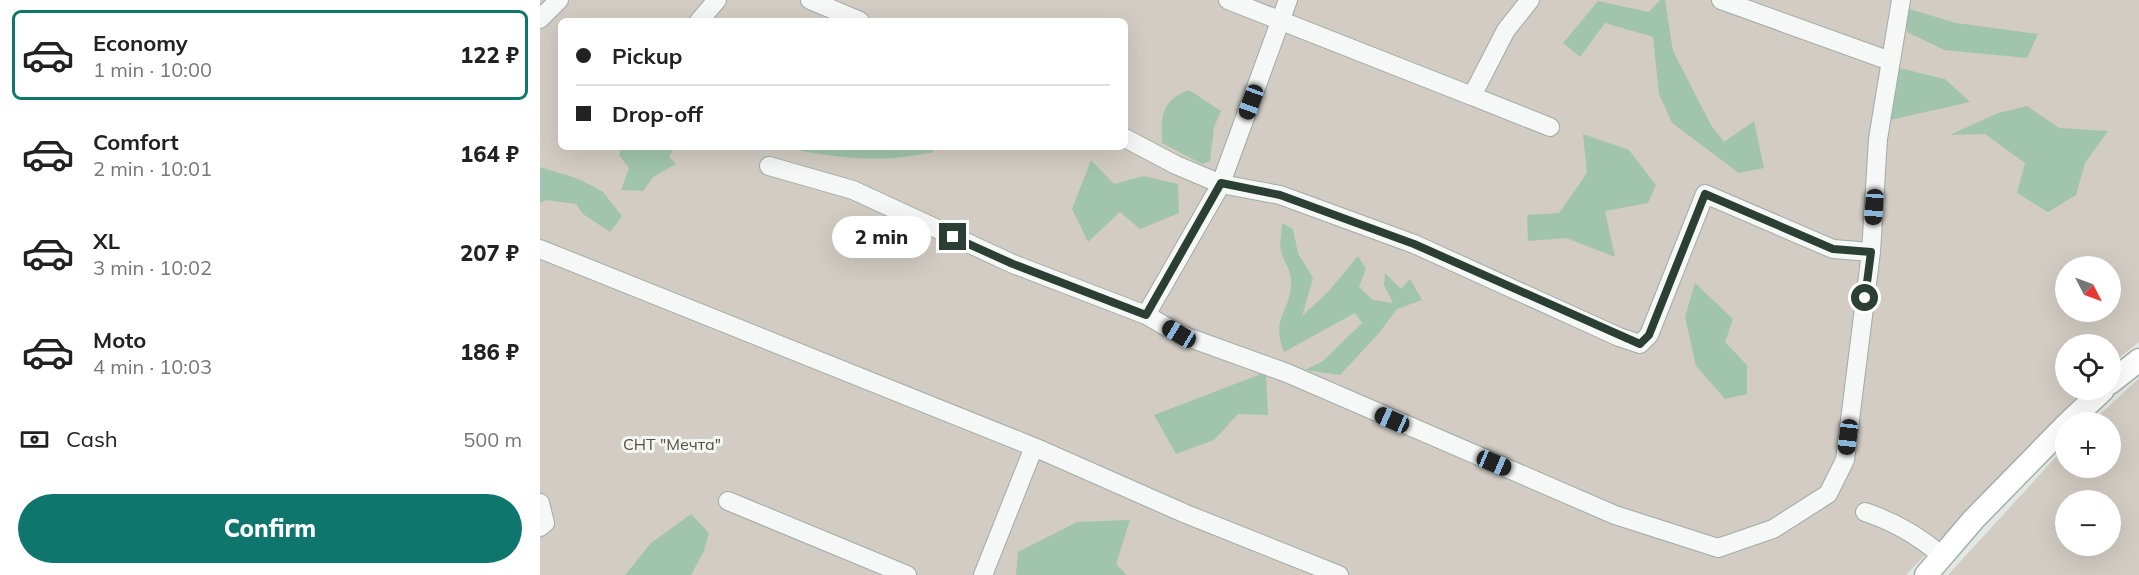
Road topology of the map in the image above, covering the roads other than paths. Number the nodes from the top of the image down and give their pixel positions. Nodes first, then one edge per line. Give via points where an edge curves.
1 (559, 0) edge
2 (717, 0) edge
3 (810, 0) edge
4 (1228, 0) edge
5 (1288, 0) edge
6 (1530, 0) edge
7 (1721, 0) edge
8 (1901, 0) edge
9 (702, 18) edge
10 (853, 18) edge
11 (540, 19) edge
12 (1282, 20) junction
13 (1890, 61) junction
14 (1472, 96) junction
15 (1550, 127) dead end
16 (1128, 140) edge
17 (769, 166) dead end
18 (1221, 183) junction
19 (540, 249) edge
20 (1871, 252) junction
21 (1146, 315) junction
22 (2139, 360) edge
23 (2121, 374) edge
24 (2092, 400) edge
25 (2080, 412) edge
26 (2055, 436) edge
27 (1034, 447) junction
28 (728, 501) dead end
29 (540, 503) edge
30 (1865, 512) dead end
31 (540, 527) edge
32 (1942, 556) junction
33 (907, 575) edge
34 (983, 575) edge
35 (1339, 575) edge
36 (1926, 575) edge

1 - 11 street
2 - 9 street
3 - 10 street
4 - 12 street
5 - 12 street
6 - 14 street via 1506,30
7 - 13 street
8 - 13 street
12 - 14 street
12 - 18 street
13 - 20 street via 1878,139
14 - 15 street
16 - 18 street
17 - 21 street via 854,190 1013,264
18 - 20 street via 1280,195 1414,244 1640,344 1649,335 1705,194 1833,249
18 - 21 street
19 - 27 street
20 - 21 street via 1845,460 1828,494 1773,529 1718,548 1615,515 1287,373 1179,334
22 - 23 main road
24 - 25 main road
26 - 32 main road
27 - 34 street
27 - 35 street
28 - 33 street
29 - 31 street via 545,523
30 - 32 street via 1921,538
32 - 36 main road

